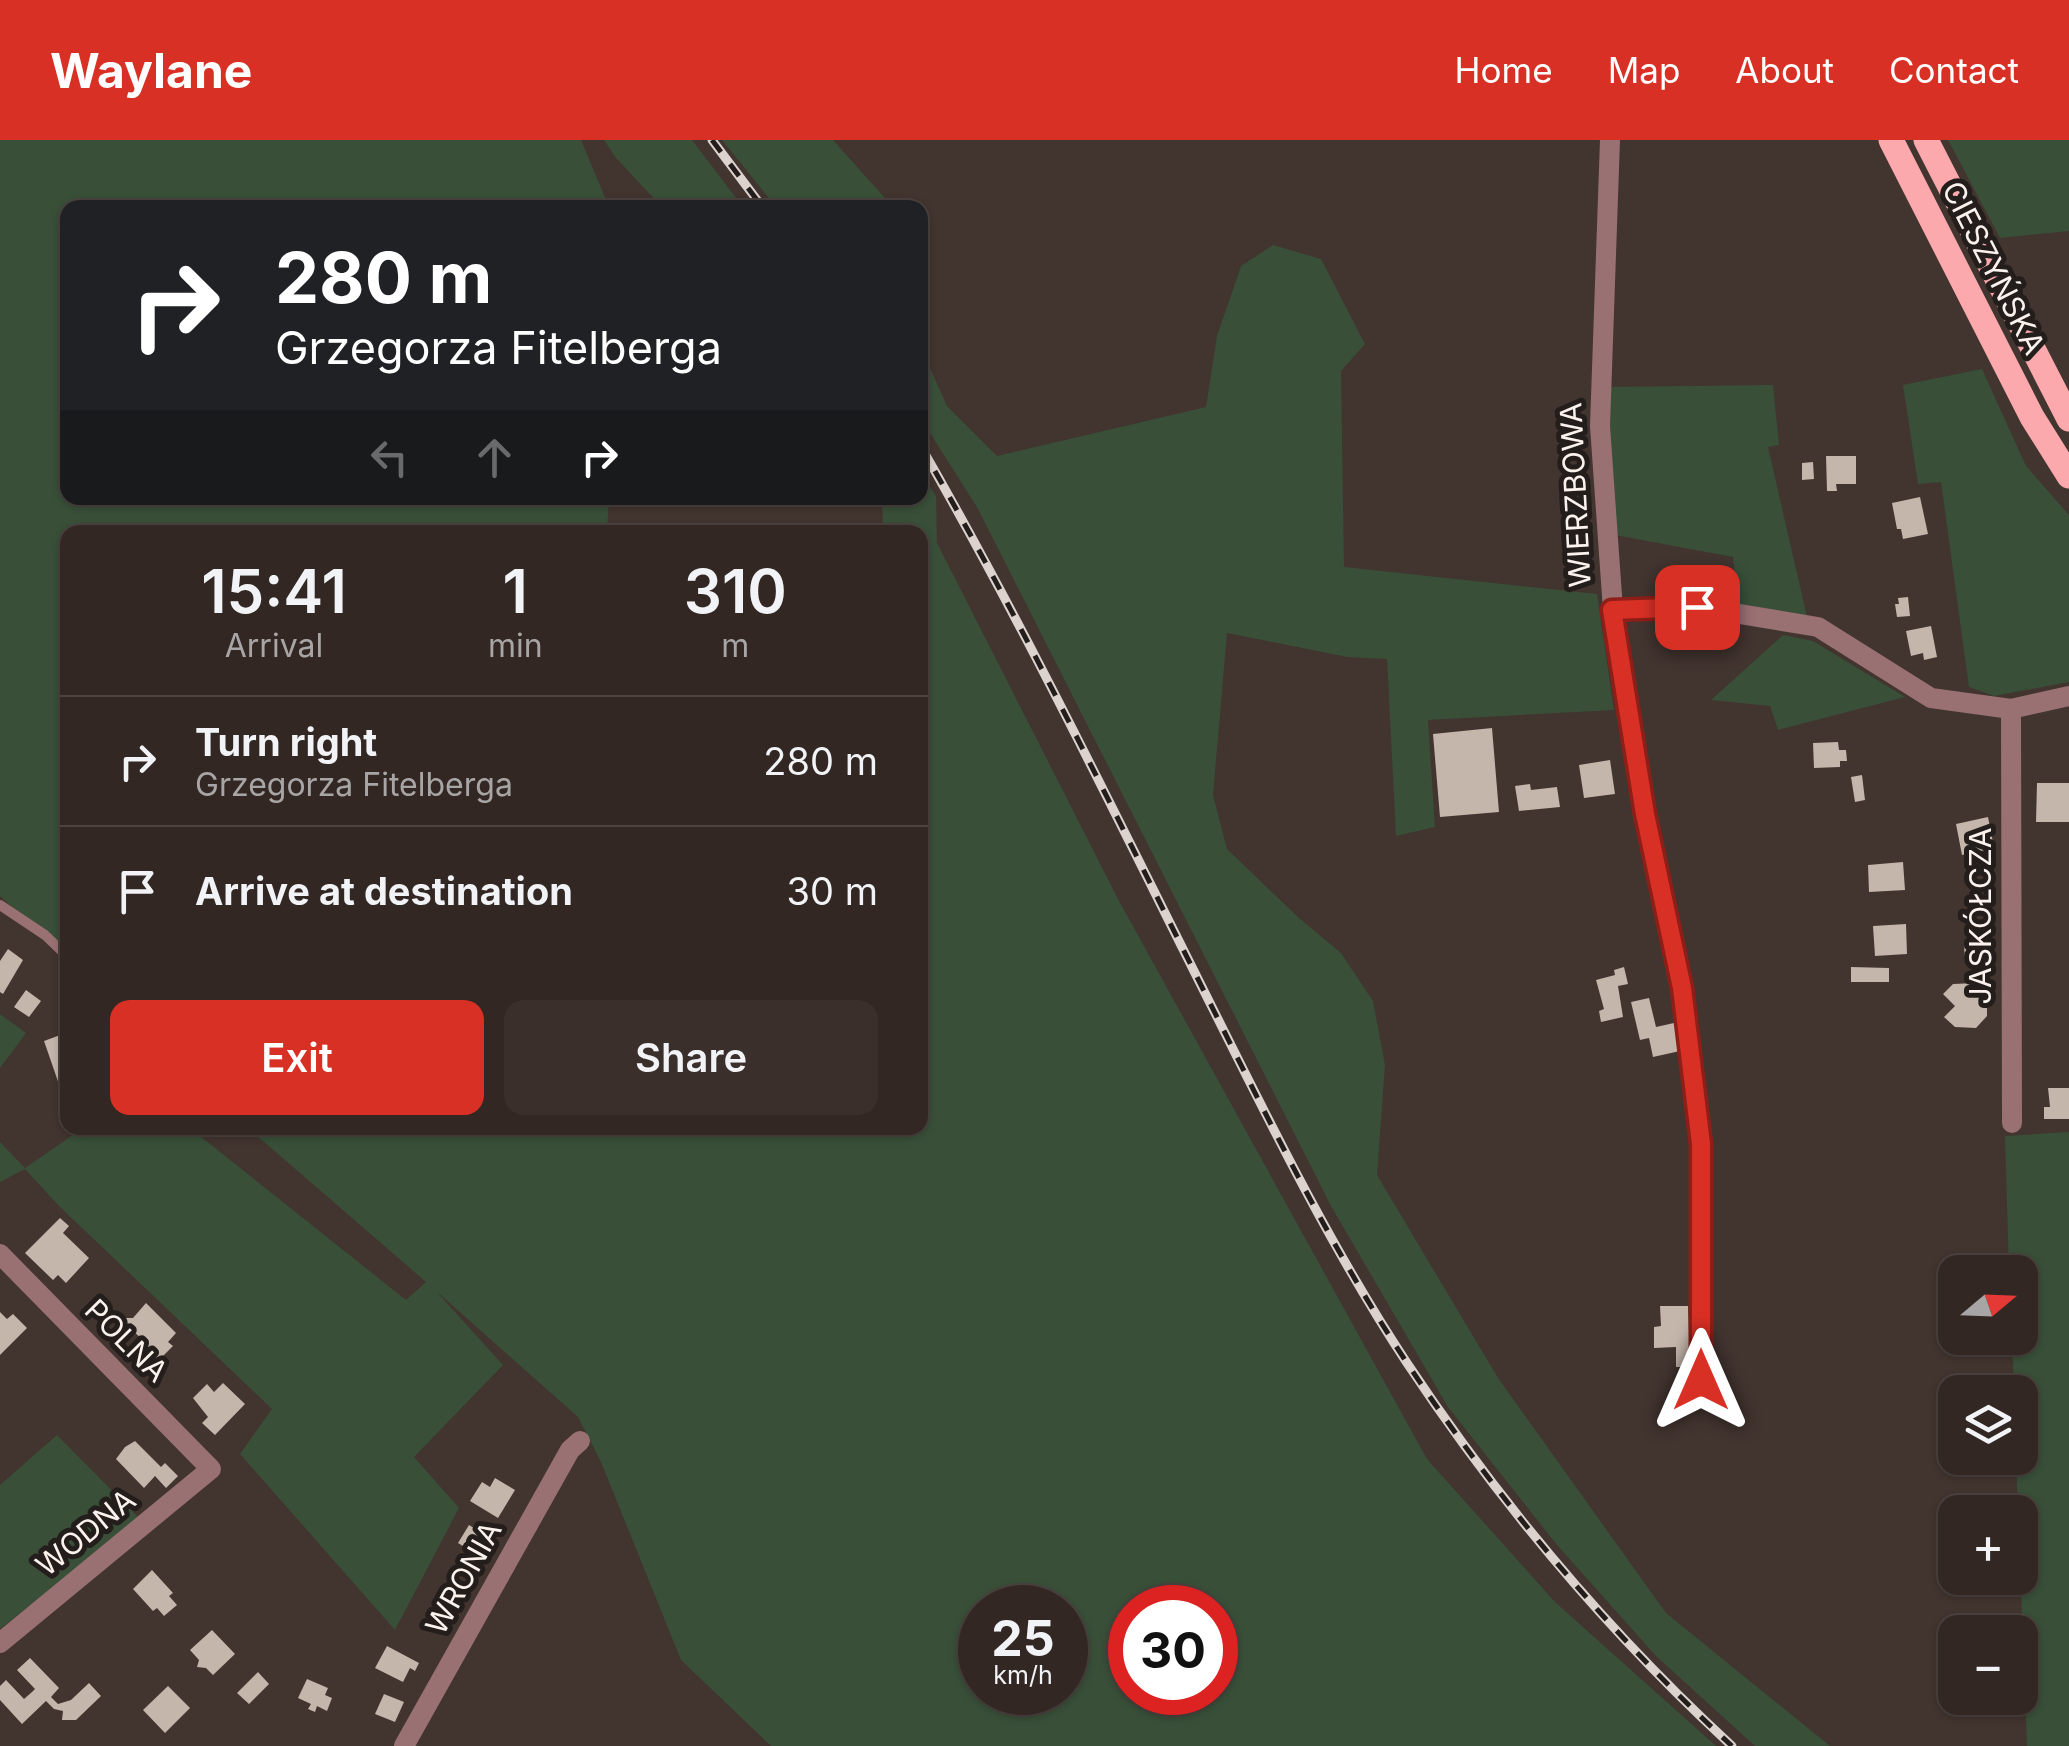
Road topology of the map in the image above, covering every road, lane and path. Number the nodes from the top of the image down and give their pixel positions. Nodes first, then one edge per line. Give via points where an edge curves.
1 (1610, 140) edge
2 (1892, 140) edge
3 (1926, 140) edge
4 (2069, 419) edge
5 (2069, 476) edge
6 (1612, 610) junction
7 (2069, 696) edge
8 (2010, 709) junction
9 (0, 905) edge
10 (60, 950) edge
11 (2012, 1123) dead end
12 (0, 1254) edge
13 (1701, 1380) dead end
14 (580, 1441) dead end
15 (211, 1470) joint
16 (0, 1642) edge
17 (404, 1746) edge

1 - 6 street, WIERZBOWA via 1600,426
2 - 5 main road, CIESZYŃSKA via 2032,417
3 - 4 main road, CIESZYŃSKA
6 - 8 street via 1697,607 1818,628 1931,698
6 - 13 street, WIERZBOWA via 1682,988 1701,1144
7 - 8 street
8 - 11 street, JASKÓŁCZA
9 - 10 lane
12 - 15 street, POLNA
14 - 17 street, WRONIA
15 - 16 street, WODNA

